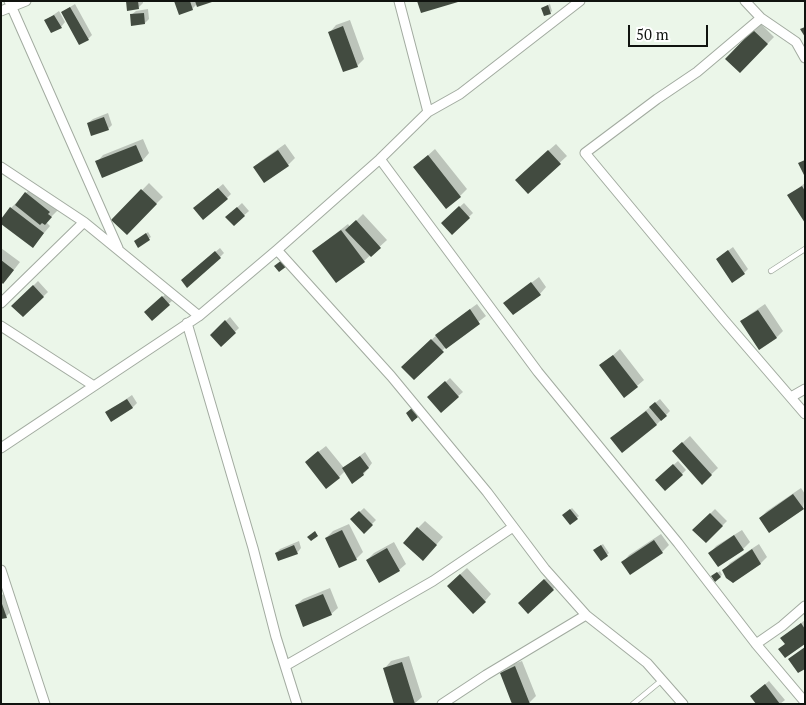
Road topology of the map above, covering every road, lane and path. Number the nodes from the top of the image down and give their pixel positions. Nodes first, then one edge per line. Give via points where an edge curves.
1 (26, 1) edge
2 (399, 1) edge
3 (580, 1) edge
4 (745, 1) edge
5 (10, 4) edge
6 (1, 11) edge
7 (761, 18) junction
8 (805, 58) edge
9 (428, 112) junction
10 (380, 159) junction
11 (1, 167) edge
12 (84, 222) junction
13 (118, 248) junction
14 (805, 249) edge
15 (277, 250) junction
16 (771, 271) dead end
17 (1, 303) edge
18 (199, 316) junction
19 (187, 323) junction
20 (1, 326) edge
21 (94, 386) junction
22 (805, 389) edge
23 (791, 398) junction
24 (805, 414) edge
25 (1, 448) edge
26 (514, 527) junction
27 (1, 570) edge
28 (4, 584) edge
29 (805, 606) edge
30 (586, 615) junction
31 (756, 644) junction
32 (285, 666) junction
33 (663, 680) junction
34 (805, 702) edge
35 (45, 704) edge
36 (297, 704) edge
37 (442, 704) edge
38 (633, 704) edge
39 (684, 704) edge

1 - 5 street
2 - 9 street
3 - 9 street via 460,94
4 - 7 street
5 - 6 street
5 - 13 street
7 - 8 street via 796,42
7 - 23 street via 696,72 585,153
9 - 10 street
10 - 15 street
10 - 31 street via 538,372
11 - 12 street
12 - 13 street
12 - 17 street
13 - 18 street
14 - 16 lane
15 - 18 street
15 - 26 street via 391,376
18 - 19 street
19 - 21 street
19 - 32 street
20 - 21 street
21 - 25 street
22 - 23 street
23 - 24 street
26 - 30 street
26 - 32 street via 433,581
27 - 28 street
28 - 35 street
29 - 31 street
30 - 33 street via 648,663
30 - 37 street
31 - 34 street
32 - 36 street
33 - 38 lane
33 - 39 street

